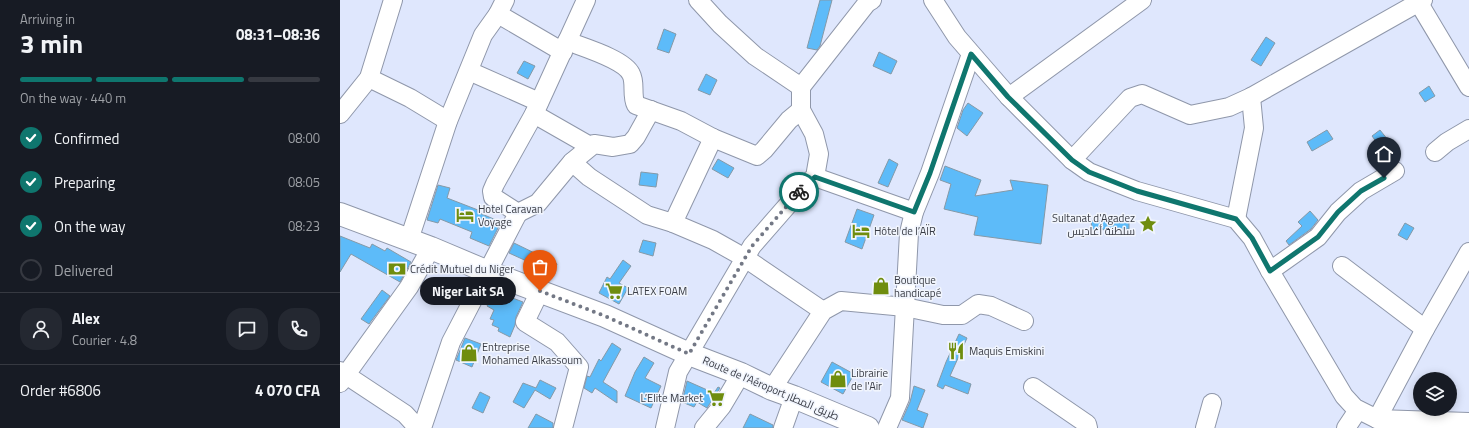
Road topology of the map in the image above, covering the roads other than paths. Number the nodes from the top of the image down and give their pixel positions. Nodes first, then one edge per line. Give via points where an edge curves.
1 (393, 0) edge
2 (586, 0) edge
3 (698, 0) edge
4 (872, 0) edge
5 (933, 0) edge
6 (1142, 0) edge
7 (1420, 1) edge
8 (502, 7) edge
9 (565, 47) junction
10 (971, 54) junction
11 (469, 71) junction
12 (369, 78) junction
13 (801, 87) junction
14 (1469, 87) edge
15 (1008, 97) junction
16 (1251, 98) junction
17 (537, 108) junction
18 (651, 110) junction
19 (801, 110) junction
20 (340, 114) edge
21 (448, 121) junction
22 (1469, 129) edge
23 (713, 138) junction
24 (590, 146) junction
25 (1435, 152) dead end
26 (1072, 160) junction
27 (572, 162) junction
28 (1395, 171) dead end
29 (815, 177) junction
30 (914, 212) junction
31 (518, 213) junction
32 (340, 214) edge
33 (1236, 219) junction
34 (673, 223) junction
35 (410, 240) junction
36 (431, 248) junction
37 (1469, 252) edge
38 (745, 258) junction
39 (1342, 266) dead end
40 (1270, 271) junction
41 (488, 272) junction
42 (540, 291) junction
43 (905, 307) junction
44 (823, 311) junction
45 (1024, 321) dead end
46 (1424, 329) junction
47 (689, 354) junction
48 (741, 374) junction
49 (342, 376) edge
50 (1033, 387) dead end
51 (772, 389) junction
52 (794, 397) junction
53 (1212, 403) dead end
54 (1358, 410) junction
55 (1377, 419) junction
56 (1469, 422) edge
57 (418, 428) edge
58 (422, 428) edge
59 (563, 428) edge
60 (665, 428) edge
61 (704, 428) edge
62 (783, 428) edge
63 (868, 428) edge
64 (887, 428) edge
65 (1088, 428) edge
66 (1205, 428) edge
67 (1346, 428) edge

1 - 12 street
2 - 9 street
3 - 13 street via 755,56
4 - 13 street
5 - 10 street via 957,38
6 - 15 street
7 - 14 street
7 - 16 street
8 - 9 street
8 - 11 street via 483,35
9 - 17 street
9 - 18 street via 607,56 628,69 632,75 636,105
10 - 15 street
10 - 30 street
11 - 17 street
11 - 21 street
12 - 20 street
12 - 21 street via 410,98
13 - 19 street
15 - 26 street
16 - 26 street via 1229,107 1190,115 1142,94 1130,98
16 - 33 street via 1254,128
17 - 24 street
17 - 31 street via 492,191 493,197
18 - 23 street via 681,121
18 - 24 street via 630,144 613,147 594,144
19 - 23 street via 757,156
19 - 29 street via 814,134 819,154
21 - 35 street
22 - 25 street
23 - 34 street
24 - 27 street
26 - 33 street via 1089,172 1137,191
27 - 31 street via 538,203
27 - 34 street via 589,177 647,214
28 - 40 street via 1361,191 1338,212 1318,237
29 - 30 street
29 - 38 street via 752,246
30 - 43 street via 909,233
31 - 41 street
32 - 35 main road, Route de l'Aéroport طريق المطار
33 - 40 street via 1252,238
34 - 38 street via 713,240
35 - 36 main road, Route de l'Aéroport طريق المطار
36 - 41 main road, Route de l'Aéroport طريق المطار
36 - 49 street via 409,287
37 - 46 street
38 - 44 street
38 - 47 street
39 - 46 street
40 - 54 street via 1344,396
41 - 42 main road, Route de l'Aéroport طريق المطار
41 - 58 street via 451,342
42 - 47 main road, Route de l'Aéroport طريق المطار via 605,316
42 - 59 street via 525,322 558,342 578,367
43 - 44 street via 841,301
43 - 45 street via 943,315 962,315 978,304 991,306
43 - 64 street via 900,398
44 - 51 street
46 - 55 street
47 - 48 main road, Route de l'Aéroport طريق المطار
47 - 60 street via 678,372
48 - 51 main road, Route de l'Aéroport طريق المطار
48 - 61 street via 722,406
49 - 57 street via 405,414
50 - 65 street via 1087,424
51 - 52 main road, Route de l'Aéroport طريق المطار
52 - 62 street
52 - 63 main road, Route de l'Aéroport طريق المطار
53 - 66 street
54 - 55 street
54 - 67 street
55 - 56 street

